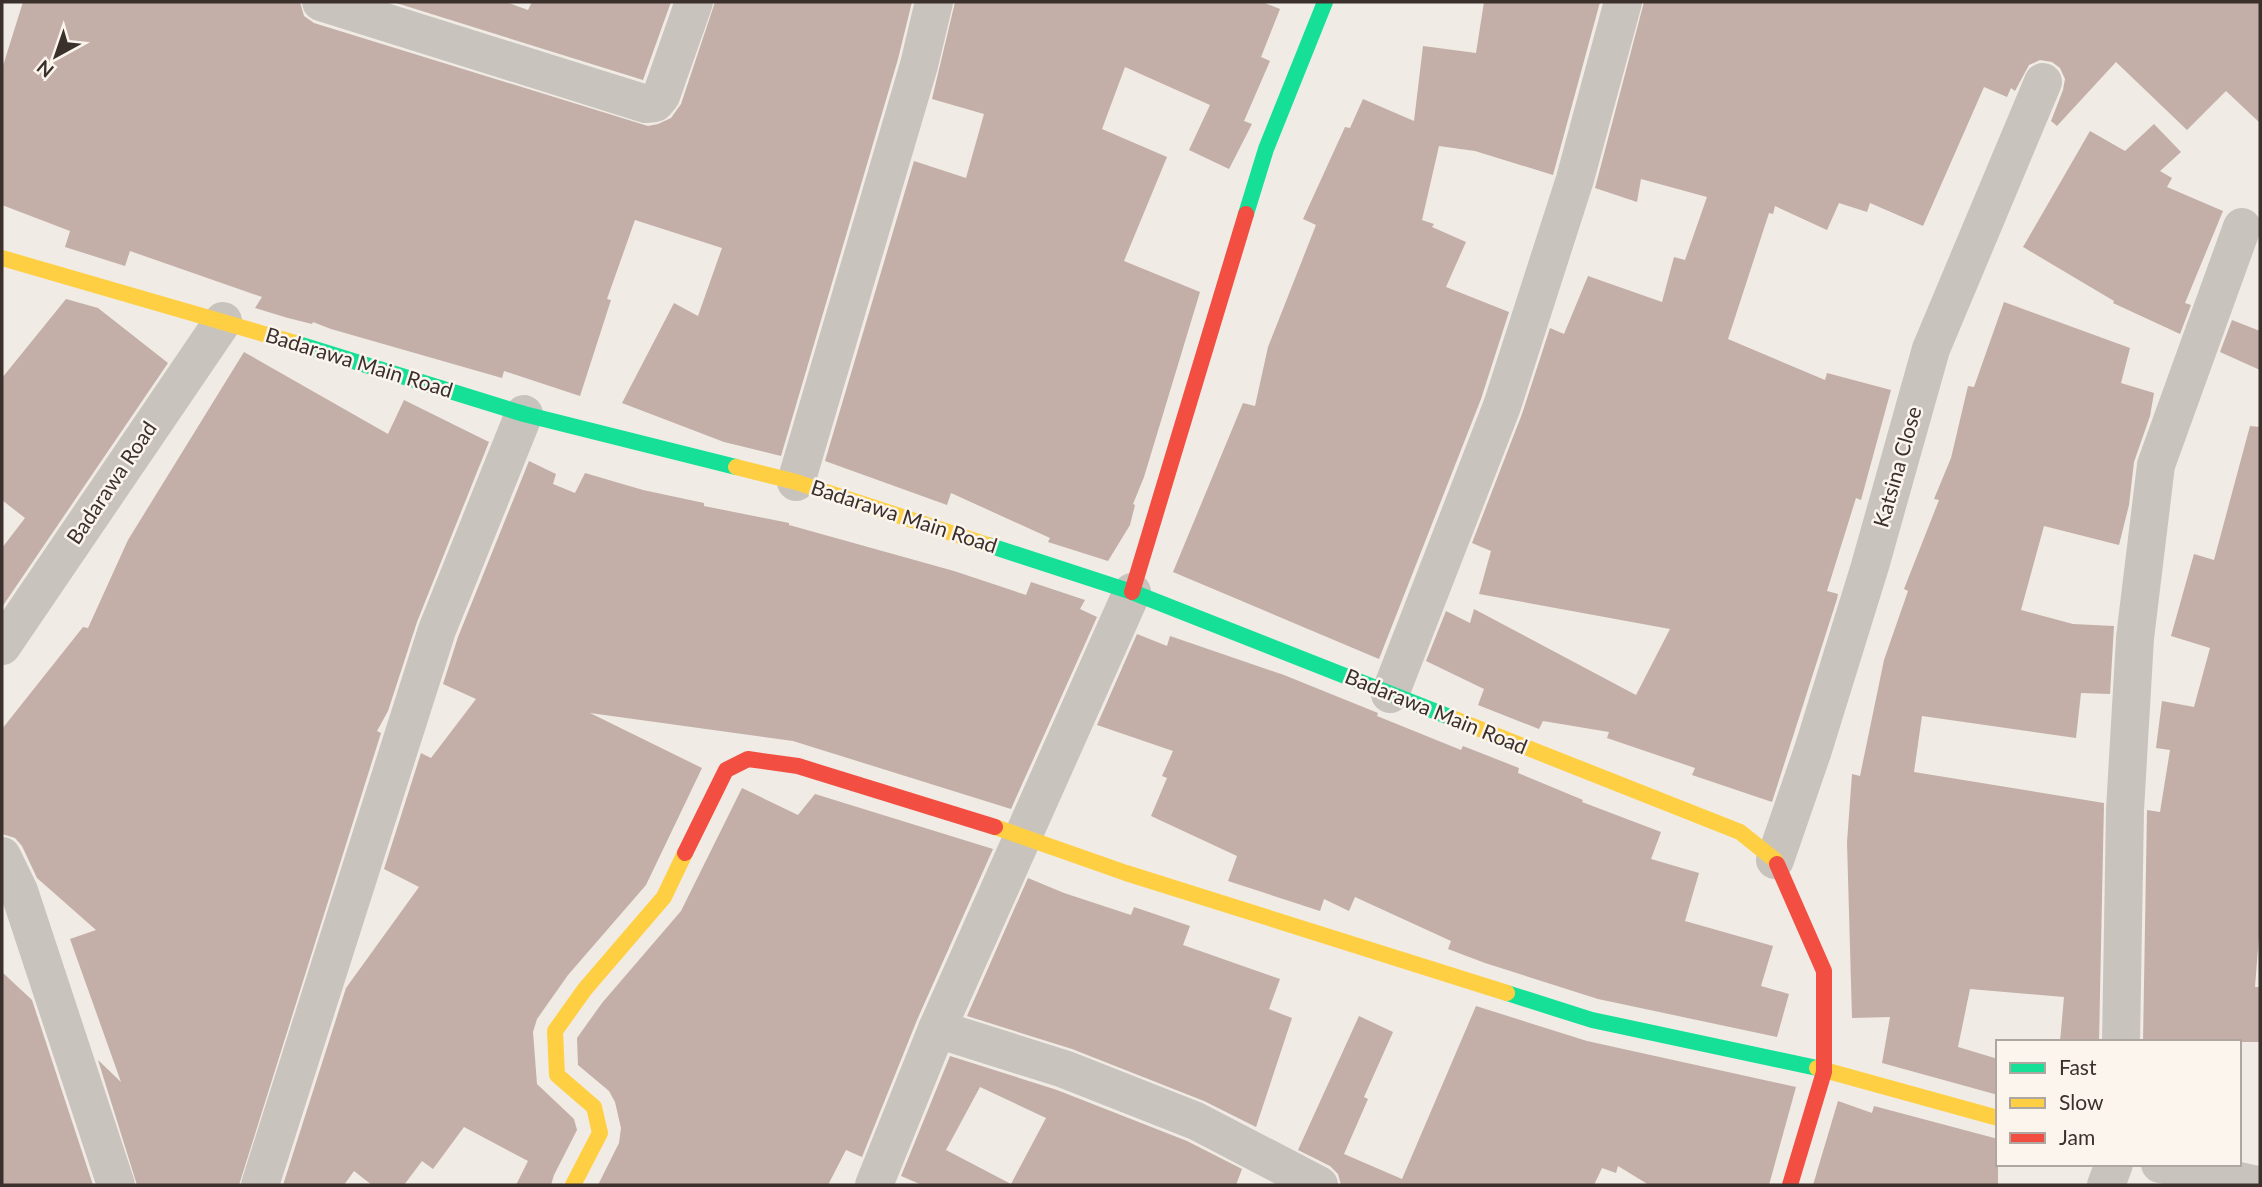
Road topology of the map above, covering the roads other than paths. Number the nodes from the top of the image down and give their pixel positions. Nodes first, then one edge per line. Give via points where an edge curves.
1 (694, 2) edge
2 (934, 2) edge
3 (1325, 2) edge
4 (1623, 2) edge
5 (339, 4) edge
6 (2043, 82) dead end
7 (2242, 227) dead end
8 (2, 258) edge
9 (223, 321) junction
10 (524, 414) junction
11 (796, 482) junction
12 (1132, 592) junction
13 (2, 646) edge
14 (1390, 694) junction
15 (1024, 836) junction
16 (2, 856) edge
17 (1776, 860) junction
18 (937, 1029) junction
19 (2121, 1040) edge
20 (1824, 1072) junction
21 (1996, 1117) edge
22 (2113, 1166) edge
23 (2169, 1166) edge
24 (116, 1185) edge
25 (260, 1185) edge
26 (573, 1185) edge
27 (874, 1185) edge
28 (1319, 1185) edge
29 (1790, 1185) edge
30 (2106, 1185) edge
31 (2258, 1185) edge

1 - 5 street via 655,103
2 - 11 street
3 - 12 street via 1266,149
4 - 14 street via 1576,178 1502,406
6 - 17 street, Katsina Close via 1931,349 1870,566
7 - 19 street via 2156,465 2134,638
8 - 9 street, Badarawa Main Road
9 - 10 street, Badarawa Main Road
9 - 13 street, Badarawa Road
10 - 11 street, Badarawa Main Road
10 - 25 street via 437,630
11 - 12 street, Badarawa Main Road
12 - 14 street, Badarawa Main Road
12 - 15 street
14 - 17 street, Badarawa Main Road via 1740,832
15 - 18 street
15 - 20 street via 1139,877 1592,1020
15 - 26 street via 798,766 748,759 726,770 664,897 555,1031 557,1075 594,1107 600,1133
16 - 24 street via 19,891
17 - 20 street via 1824,971
18 - 27 street
18 - 28 street via 1064,1069 1196,1121
20 - 21 street
20 - 29 street
22 - 30 street
23 - 31 street

